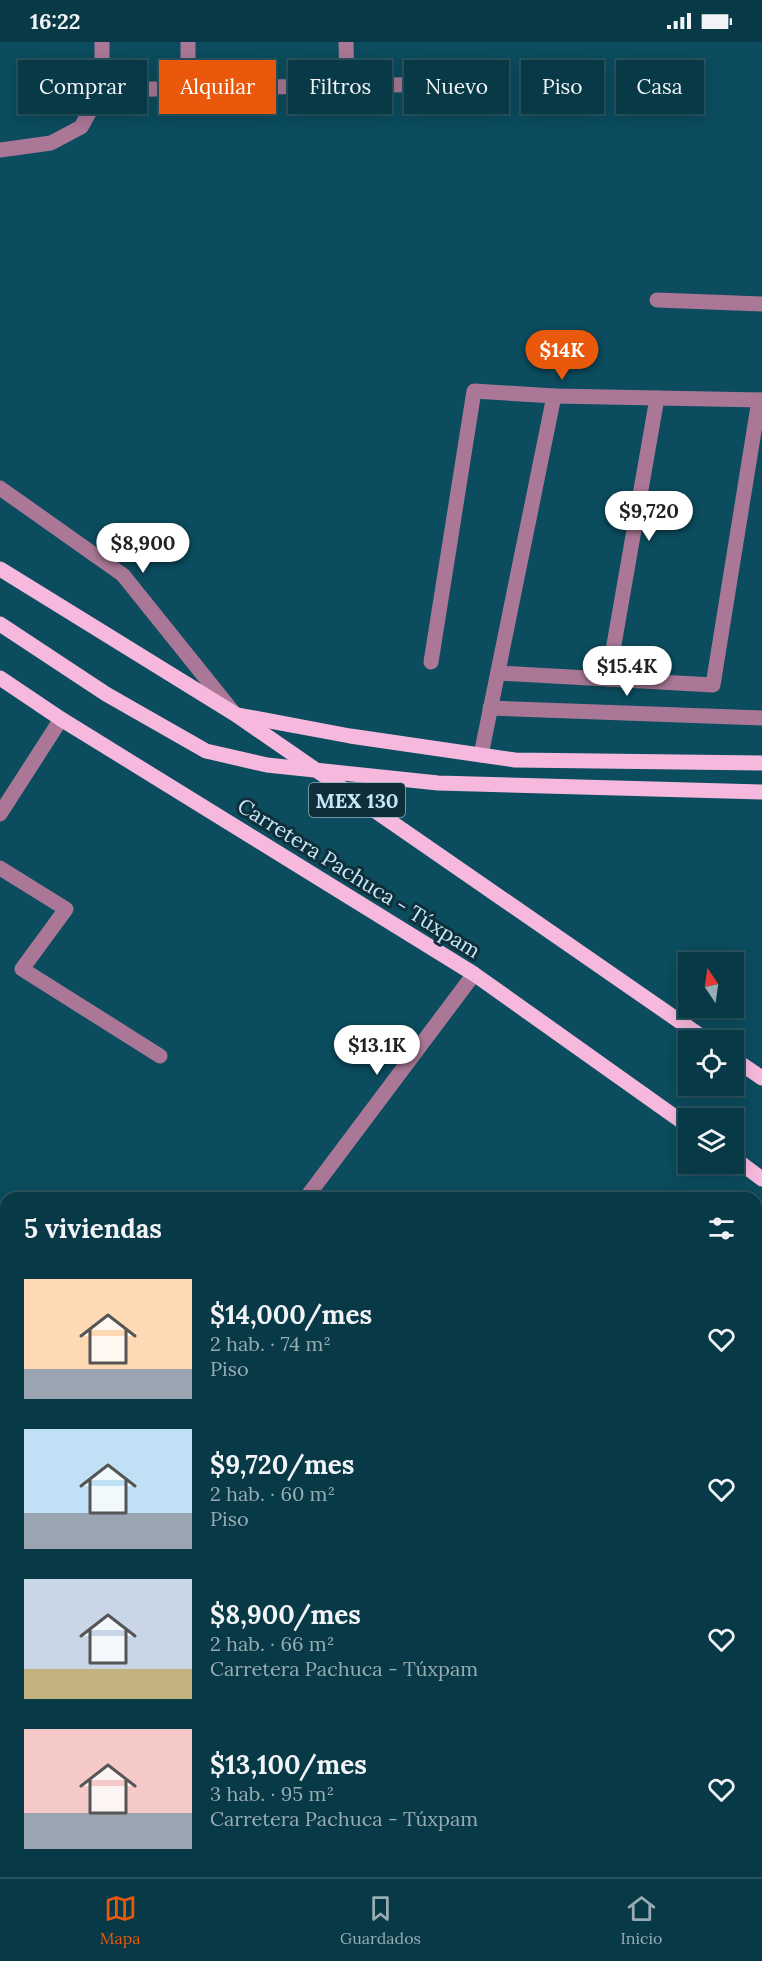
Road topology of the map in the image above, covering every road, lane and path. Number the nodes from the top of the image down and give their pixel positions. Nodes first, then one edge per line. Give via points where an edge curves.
1 (102, 42) edge
2 (188, 42) edge
3 (346, 42) edge
4 (102, 60) edge
5 (188, 60) edge
6 (346, 60) edge
7 (88, 114) edge
8 (0, 150) edge
9 (657, 300) dead end
10 (762, 304) edge
11 (554, 396) junction
12 (657, 398) junction
13 (761, 400) edge
14 (0, 488) edge
15 (0, 569) edge
16 (0, 624) edge
17 (431, 662) dead end
18 (498, 673) junction
19 (0, 678) edge
20 (608, 679) junction
21 (490, 708) junction
22 (235, 714) junction
23 (762, 718) edge
24 (61, 719) junction
25 (481, 755) junction
26 (762, 763) edge
27 (762, 792) edge
28 (0, 814) edge
29 (0, 868) edge
30 (474, 974) junction
31 (692, 1030) edge
32 (160, 1056) dead end
33 (744, 1066) edge
34 (762, 1078) edge
35 (678, 1119) edge
36 (744, 1166) edge
37 (762, 1179) edge
38 (310, 1192) edge

1 - 4 street
2 - 5 street
3 - 6 street
7 - 8 street via 81,127 51,143
9 - 10 street
11 - 12 street
11 - 17 street via 474,391
11 - 18 street
12 - 13 street
12 - 20 street
13 - 20 street via 713,685
14 - 22 street via 123,575
15 - 22 main road, MEX 130
16 - 27 main road, bridge via 106,694 206,751 267,765 438,783
18 - 20 street
18 - 21 street
19 - 24 main road, Carretera Pachuca - Túxpam
21 - 23 street
21 - 25 street
22 - 25 main road
22 - 31 main road, MEX 130
24 - 28 street
24 - 30 main road, Carretera Pachuca - Túxpam
25 - 26 main road via 515,760
29 - 32 street via 66,909 22,969
30 - 35 main road, Carretera Pachuca - Túxpam
30 - 38 street
33 - 34 main road
36 - 37 main road

